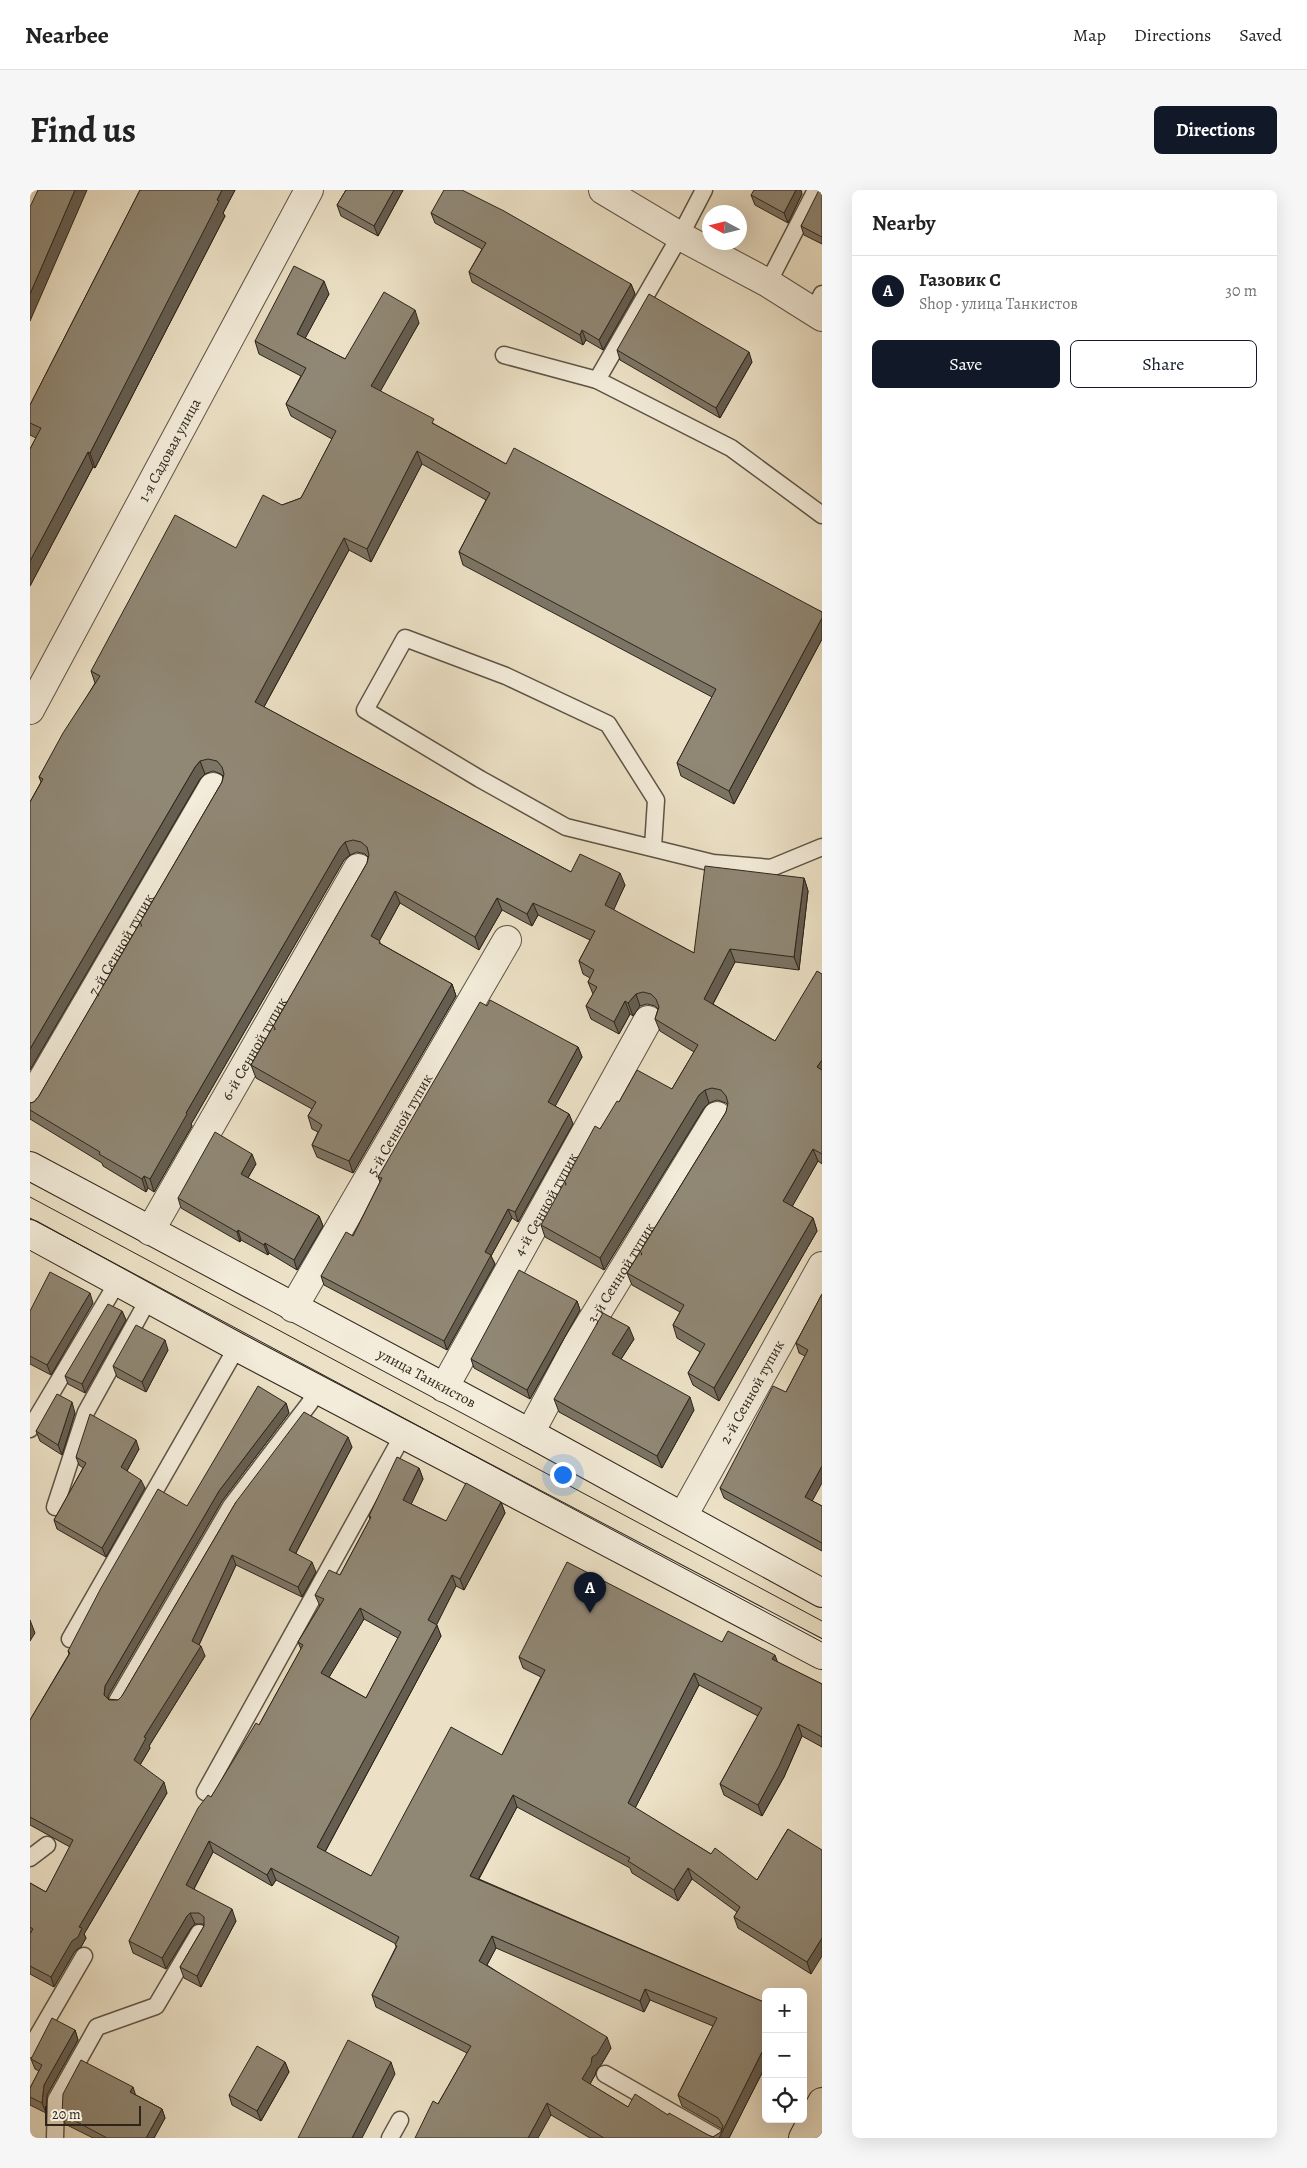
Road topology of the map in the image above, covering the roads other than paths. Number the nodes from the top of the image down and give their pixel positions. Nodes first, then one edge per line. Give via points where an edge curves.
1 (309, 190) edge
2 (603, 190) edge
3 (704, 190) edge
4 (816, 190) edge
5 (680, 236) junction
6 (768, 283) junction
7 (819, 308) edge
8 (504, 355) dead end
9 (597, 380) junction
10 (822, 515) edge
11 (30, 710) edge
12 (213, 787) dead end
13 (653, 847) junction
14 (822, 847) edge
15 (358, 868) dead end
16 (507, 940) dead end
17 (648, 1020) dead end
18 (30, 1101) edge
19 (717, 1116) dead end
20 (30, 1166) edge
21 (150, 1231) junction
22 (30, 1234) edge
23 (822, 1266) edge
24 (117, 1283) junction
25 (148, 1300) junction
26 (292, 1308) junction
27 (237, 1347) junction
28 (444, 1388) junction
29 (318, 1390) junction
30 (30, 1429) edge
31 (530, 1433) junction
32 (404, 1435) junction
33 (55, 1507) dead end
34 (683, 1516) junction
35 (822, 1593) edge
36 (70, 1640) dead end
37 (822, 1655) edge
38 (117, 1701) edge
39 (205, 1792) dead end
40 (47, 1845) dead end
41 (30, 1858) edge
42 (199, 1933) edge
43 (84, 1956) dead end
44 (30, 2049) edge
45 (605, 2074) dead end
46 (822, 2102) edge
47 (400, 2120) dead end
48 (55, 2138) edge
49 (390, 2138) edge
50 (717, 2138) edge
51 (802, 2138) edge

1 - 11 street, 1-я Садовая улица
2 - 5 street
3 - 5 lane
4 - 6 lane
5 - 6 street
5 - 9 lane
6 - 7 street
8 - 9 lane
9 - 10 lane via 731,448
12 - 18 street, 7-й Сенной тупик
13 - 13 lane via 656,800 608,724 506,676 406,638 365,710 566,827
13 - 14 lane via 713,864 771,868
15 - 21 street, 6-й Сенной тупик
16 - 26 street, 5-й Сенной тупик
17 - 28 street, 4-й Сенной тупик
19 - 31 street, 3-й Сенной тупик via 577,1345
20 - 21 street, улица Танкистов
21 - 26 street, улица Танкистов
22 - 24 street
23 - 34 street, 2-й Сенной тупик
24 - 25 street
24 - 30 lane
25 - 27 street
25 - 33 lane via 86,1412
26 - 28 street, улица Танкистов
27 - 29 street
27 - 36 lane
28 - 31 street, улица Танкистов
29 - 32 street
29 - 38 lane via 230,1506
31 - 34 street, улица Танкистов
32 - 37 street
32 - 39 lane
34 - 35 street, улица Танкистов
40 - 41 lane
42 - 48 lane via 156,2006 97,2027 56,2100
43 - 44 lane
45 - 50 lane
46 - 51 main road
47 - 49 lane

